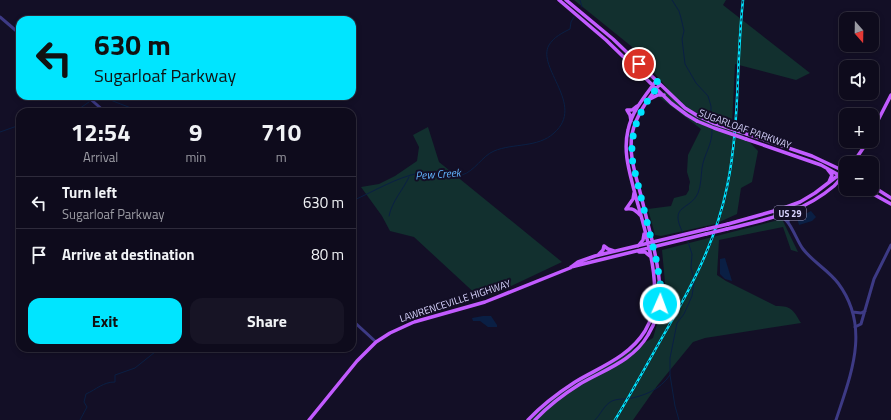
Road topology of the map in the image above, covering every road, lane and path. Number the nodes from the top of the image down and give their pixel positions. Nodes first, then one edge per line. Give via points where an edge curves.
1 (559, 0) edge
2 (566, 0) edge
3 (0, 17) edge
4 (16, 31) edge
5 (656, 81) junction
6 (660, 84) junction
7 (653, 85) junction
8 (657, 88) junction
9 (664, 95) junction
10 (891, 95) edge
11 (92, 100) edge
12 (649, 100) junction
13 (638, 106) junction
14 (100, 108) edge
15 (879, 118) edge
16 (631, 121) junction
17 (827, 168) junction
18 (839, 169) edge
19 (839, 174) edge
20 (839, 177) edge
21 (839, 181) edge
22 (828, 184) junction
23 (879, 190) edge
24 (635, 192) junction
25 (877, 196) edge
26 (891, 198) edge
27 (891, 204) edge
28 (790, 213) junction
29 (779, 216) junction
30 (641, 217) junction
31 (788, 222) junction
32 (645, 231) junction
33 (650, 232) junction
34 (662, 242) junction
35 (650, 245) junction
36 (891, 245) edge
37 (638, 246) junction
38 (616, 251) junction
39 (636, 251) junction
40 (595, 256) junction
41 (651, 257) junction
42 (656, 258) junction
43 (570, 268) junction
44 (865, 311) junction
45 (853, 312) junction
46 (650, 320) junction
47 (655, 322) junction
48 (356, 324) edge
49 (855, 327) junction
50 (376, 342) junction
51 (597, 370) junction
52 (599, 374) junction
53 (535, 412) junction
54 (539, 416) junction
55 (309, 420) edge
56 (528, 420) edge
57 (535, 420) edge
58 (836, 420) edge

1 - 7 main road, SUGARLOAF PARKWAY
2 - 5 main road, SUGARLOAF PARKWAY via 613,39
3 - 4 street
5 - 6 main road, SUGARLOAF PARKWAY
5 - 7 main road
6 - 8 main road
6 - 18 main road, SUGARLOAF PARKWAY, bridge via 685,108 698,116 812,156
7 - 8 main road, SUGARLOAF PARKWAY
7 - 13 main road
8 - 9 main road, SUGARLOAF PARKWAY
8 - 12 main road
9 - 12 main road
9 - 17 main road, SUGARLOAF PARKWAY, bridge via 697,121
10 - 15 main road
11 - 14 street
12 - 33 main road via 635,124 631,148
13 - 16 main road
13 - 16 main road via 627,110
16 - 24 main road via 626,156
17 - 19 main road, SUGARLOAF PARKWAY
17 - 22 main road via 832,178
20 - 22 main road, LAWRENCEVILLE HIGHWAY / US 29
21 - 28 main road, LAWRENCEVILLE HIGHWAY / US 29 via 818,198
22 - 34 main road, LAWRENCEVILLE HIGHWAY / US 29, bridge via 808,198 788,207
23 - 26 main road
24 - 30 main road
24 - 30 main road via 626,209 636,210
25 - 27 main road
28 - 29 main road, LAWRENCEVILLE HIGHWAY / US 29
28 - 31 street
29 - 31 street
29 - 34 main road, LAWRENCEVILLE HIGHWAY / US 29, bridge
30 - 32 main road
31 - 45 street via 801,247 838,283
32 - 35 main road
32 - 37 main road
33 - 34 main road
33 - 35 main road
34 - 35 main road, LAWRENCEVILLE HIGHWAY / US 29
34 - 42 main road
35 - 37 main road, LAWRENCEVILLE HIGHWAY
35 - 39 main road, LAWRENCEVILLE HIGHWAY
35 - 41 main road
35 - 42 main road
36 - 44 street via 874,280
37 - 38 main road, LAWRENCEVILLE HIGHWAY
38 - 40 main road, LAWRENCEVILLE HIGHWAY
38 - 40 main road via 604,246 600,254
39 - 41 main road via 645,252
39 - 43 main road, LAWRENCEVILLE HIGHWAY
40 - 43 main road, LAWRENCEVILLE HIGHWAY
41 - 46 main road via 656,291
42 - 47 main road via 661,289
43 - 50 main road, LAWRENCEVILLE HIGHWAY via 485,302 404,326
44 - 45 street
44 - 49 street via 861,324
45 - 49 street
46 - 47 main road
46 - 51 main road via 646,330 630,350
47 - 52 main road via 647,338 635,352
48 - 50 street
49 - 58 street via 853,367
50 - 55 main road, LAWRENCEVILLE HIGHWAY via 357,361
51 - 52 main road
51 - 53 main road via 562,391
52 - 54 main road via 560,398
53 - 54 main road
53 - 56 main road
54 - 57 main road

